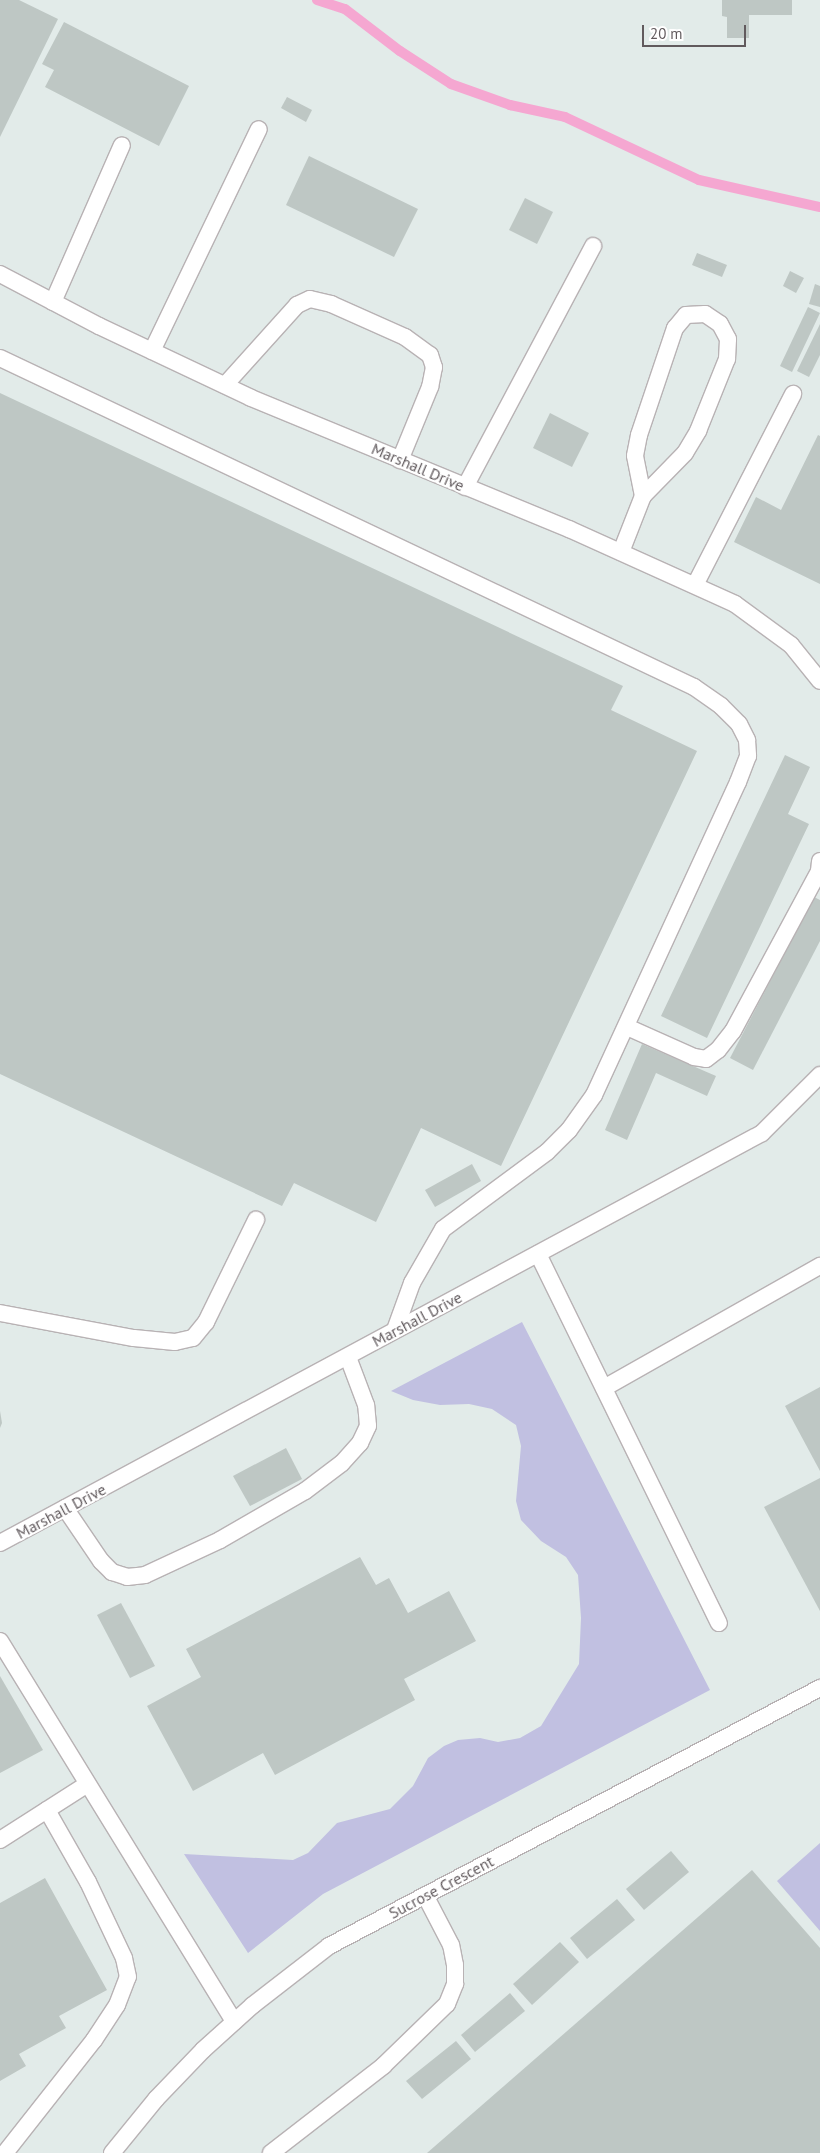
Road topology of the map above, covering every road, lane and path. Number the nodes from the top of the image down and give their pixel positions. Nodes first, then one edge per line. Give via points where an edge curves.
1 (259, 129) dead end
2 (122, 146) dead end
3 (593, 246) dead end
4 (0, 274) edge
5 (53, 302) junction
6 (152, 351) junction
7 (0, 358) edge
8 (225, 385) junction
9 (793, 394) dead end
10 (400, 460) junction
11 (465, 487) junction
12 (642, 496) junction
13 (621, 552) junction
14 (695, 585) junction
15 (820, 681) edge
16 (820, 861) edge
17 (627, 1027) junction
18 (820, 1075) edge
19 (256, 1220) dead end
20 (538, 1254) junction
21 (820, 1266) edge
22 (0, 1313) edge
23 (395, 1330) junction
24 (348, 1357) junction
25 (604, 1388) junction
26 (66, 1508) junction
27 (0, 1543) edge
28 (719, 1623) dead end
29 (4, 1648) edge
30 (820, 1688) edge
31 (86, 1785) junction
32 (47, 1810) junction
33 (0, 1840) edge
34 (425, 1895) junction
35 (234, 2022) junction
36 (5, 2153) edge
37 (112, 2153) edge
38 (271, 2153) edge

1 - 6 lane
2 - 5 lane
3 - 11 lane
4 - 5 lane, Marshall Drive
5 - 6 lane, Marshall Drive
6 - 8 lane, Marshall Drive
7 - 17 lane via 694,686 739,724 747,740 748,756
8 - 10 lane, Marshall Drive
8 - 10 lane via 297,305 310,299 331,304 405,337 430,355 434,367 430,387
9 - 14 lane
10 - 11 lane, Marshall Drive
11 - 13 lane, Marshall Drive
12 - 12 lane via 635,456 675,328 686,315 706,314 720,324 728,339 728,359 698,432 685,453
12 - 13 lane
13 - 14 lane, Marshall Drive
14 - 15 lane, Marshall Drive via 735,604 791,645
16 - 17 lane via 819,871 733,1031 718,1050 706,1059 694,1057
17 - 23 lane via 594,1095 569,1130 540,1158 443,1229 412,1283
18 - 20 lane, Marshall Drive via 762,1134
19 - 22 lane via 206,1322 193,1338 176,1342 134,1338
20 - 23 lane, Marshall Drive
20 - 25 lane
21 - 25 lane
23 - 24 lane, Marshall Drive
24 - 26 lane, Marshall Drive
24 - 26 lane via 366,1405 368,1426 360,1443 342,1463 305,1491 220,1540 145,1575 127,1577 112,1572 101,1561
25 - 28 lane
26 - 27 lane, Marshall Drive
29 - 31 lane
30 - 34 lane, Sucrose Crescent
31 - 32 lane
31 - 35 lane
32 - 33 lane
32 - 36 lane via 88,1882 124,1958 128,1977 117,2004 94,2040
34 - 35 lane, Sucrose Crescent via 329,1946
34 - 38 lane via 451,1945 456,1984 447,2004 383,2066
35 - 37 lane, Sucrose Crescent via 156,2099

